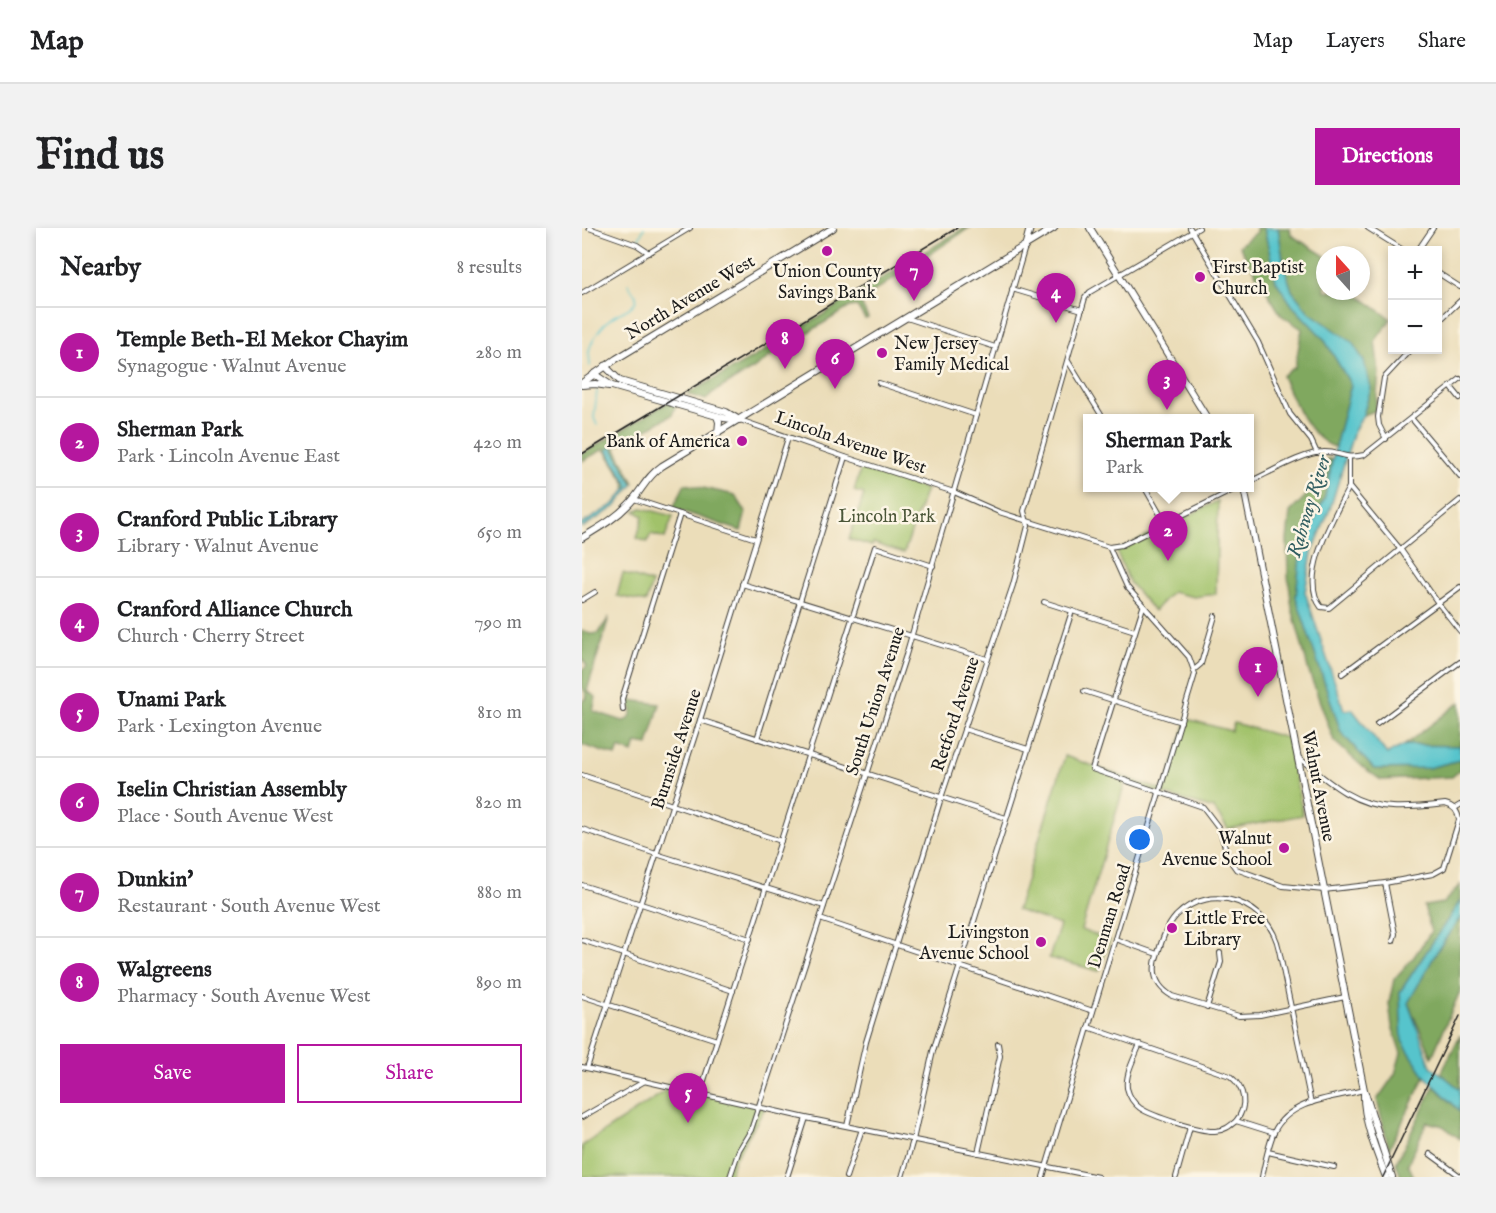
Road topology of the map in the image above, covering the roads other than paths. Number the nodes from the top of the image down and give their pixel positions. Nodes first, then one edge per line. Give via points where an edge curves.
1 (589, 228) edge
2 (690, 228) edge
3 (833, 228) edge
4 (1030, 228) edge
5 (1054, 228) edge
6 (1090, 228) edge
7 (1199, 228) edge
8 (1368, 228) edge
9 (1433, 228) edge
10 (825, 230) edge
11 (1192, 230) edge
12 (1397, 246) edge
13 (1421, 246) edge
14 (1024, 247) junction
15 (649, 253) junction
16 (1120, 275) junction
17 (1442, 276) edge
18 (1460, 288) edge
19 (1012, 289) junction
20 (582, 293) edge
21 (1460, 301) edge
22 (1082, 310) junction
23 (1442, 317) edge
24 (907, 318) junction
25 (995, 347) junction
26 (1406, 354) edge
27 (1067, 360) junction
28 (605, 366) junction
29 (594, 374) junction
30 (1460, 379) edge
31 (879, 382) dead end
32 (582, 384) edge
33 (612, 386) junction
34 (1451, 387) junction
35 (1460, 398) edge
36 (1101, 414) edge
37 (1205, 414) edge
38 (976, 415) junction
39 (717, 416) junction
40 (1412, 419) junction
41 (740, 420) junction
42 (718, 433) junction
43 (788, 438) junction
44 (1386, 439) junction
45 (1317, 453) junction
46 (845, 457) junction
47 (1348, 458) junction
48 (1460, 476) edge
49 (1254, 480) edge
50 (1349, 487) junction
51 (954, 492) junction
52 (1147, 492) edge
53 (1229, 492) edge
54 (1245, 492) edge
55 (634, 499) junction
56 (1460, 500) edge
57 (680, 514) junction
58 (1026, 520) junction
59 (1165, 523) junction
60 (582, 538) edge
61 (756, 539) junction
62 (1109, 547) junction
63 (1401, 550) junction
64 (933, 566) junction
65 (742, 584) junction
66 (1460, 587) edge
67 (595, 592) dead end
68 (582, 600) edge
69 (799, 602) junction
70 (1044, 602) dead end
71 (1438, 603) junction
72 (1143, 607) junction
73 (1072, 611) junction
74 (1215, 616) dead end
75 (853, 617) junction
76 (1136, 631) junction
77 (1460, 631) edge
78 (911, 636) junction
79 (987, 659) junction
80 (1460, 662) edge
81 (1195, 669) junction
82 (1342, 674) dead end
83 (1084, 691) dead end
84 (1113, 700) junction
85 (623, 710) dead end
86 (700, 720) junction
87 (1181, 722) junction
88 (1377, 724) dead end
89 (964, 729) junction
90 (757, 739) junction
91 (1028, 749) junction
92 (808, 755) junction
93 (1298, 756) junction
94 (867, 774) junction
95 (582, 775) edge
96 (1159, 792) junction
97 (941, 798) junction
98 (672, 805) junction
99 (1460, 805) edge
100 (1455, 808) junction
101 (1006, 818) junction
102 (582, 829) edge
103 (781, 841) junction
104 (656, 854) junction
105 (1385, 883) junction
106 (582, 885) edge
107 (766, 888) junction
108 (1324, 890) junction
109 (640, 904) junction
110 (824, 906) junction
111 (820, 919) junction
112 (750, 939) junction
113 (1115, 939) junction
114 (582, 940) edge
115 (1393, 941) dead end
116 (897, 944) junction
117 (1220, 953) dead end
118 (624, 954) junction
119 (1157, 954) junction
120 (960, 965) junction
121 (733, 991) junction
122 (582, 996) edge
123 (1346, 997) junction
124 (607, 1004) junction
125 (1207, 1007) junction
126 (1291, 1008) junction
127 (1094, 1011) junction
128 (1089, 1027) junction
129 (717, 1040) junction
130 (998, 1044) dead end
131 (1140, 1044) junction
132 (585, 1067) edge
133 (646, 1081) junction
134 (1364, 1090) junction
135 (700, 1093) junction
136 (1311, 1103) junction
137 (759, 1107) junction
138 (582, 1118) edge
139 (806, 1118) junction
140 (1236, 1121) junction
141 (847, 1126) junction
142 (1190, 1127) junction
143 (862, 1129) junction
144 (1274, 1132) junction
145 (913, 1140) junction
146 (1268, 1152) junction
147 (978, 1153) junction
148 (1430, 1154) dead end
149 (1046, 1166) junction
150 (1334, 1167) dead end
151 (1460, 1176) edge
152 (730, 1177) edge
153 (787, 1177) edge
154 (846, 1177) edge
155 (902, 1177) edge
156 (1043, 1177) edge
157 (1098, 1177) edge
158 (1176, 1177) edge
159 (1262, 1177) edge
160 (1386, 1177) edge
161 (1392, 1177) edge

1 - 15 street via 637,244
2 - 15 street
3 - 10 street, North Avenue West
4 - 14 street, South Union Avenue
5 - 14 street
6 - 16 street
7 - 11 street, Retford Avenue
8 - 12 street
9 - 13 street
10 - 28 street, North Avenue West
11 - 16 street, Retford Avenue
11 - 45 street via 1258,342 1290,414
14 - 19 street, South Union Avenue
14 - 24 street
15 - 20 street
16 - 22 street, Retford Avenue via 1090,292
16 - 37 street
17 - 18 street
19 - 22 street
19 - 25 street, South Union Avenue
21 - 23 street
22 - 27 street, Retford Avenue
24 - 25 street
24 - 41 street
25 - 38 street, South Union Avenue
26 - 44 street via 1384,378 1378,417
27 - 36 street
27 - 58 street, Retford Avenue via 1024,511
28 - 29 street, North Avenue West
28 - 41 street, Lincoln Avenue West via 620,381 726,412
29 - 32 street, North Avenue West
29 - 33 street, Lincoln Avenue West
30 - 34 street
31 - 38 street
32 - 33 street
33 - 39 street, Lincoln Avenue West
34 - 35 street
34 - 40 street
38 - 51 street, South Union Avenue
39 - 41 street, Lincoln Avenue West
39 - 42 street
40 - 44 street
40 - 48 street
41 - 42 street
41 - 43 street, Lincoln Avenue West
42 - 55 street via 652,473
43 - 46 street, Lincoln Avenue West
43 - 61 street, Burnside Avenue
44 - 47 street via 1364,455
45 - 47 street
45 - 49 street
46 - 51 street, Lincoln Avenue West
46 - 69 street
47 - 50 street
50 - 63 street
50 - 63 street via 1316,556 1314,597 1321,607 1329,609
51 - 58 street, Lincoln Avenue West
51 - 64 street, South Union Avenue
52 - 59 street
53 - 59 street
54 - 93 street, Walnut Avenue
55 - 57 street
55 - 60 street via 618,515
56 - 63 street
57 - 61 street
57 - 85 street via 622,699
58 - 62 street, Lincoln Avenue West
58 - 79 street, Retford Avenue via 1028,526 1013,585
59 - 62 street via 1122,545
61 - 65 street, Burnside Avenue
62 - 72 street via 1120,577
63 - 71 street
64 - 75 street via 874,547
64 - 78 street, South Union Avenue
65 - 69 street
65 - 86 street, Burnside Avenue
66 - 71 street
67 - 68 street
69 - 75 street
69 - 90 street
70 - 73 street
71 - 77 street
71 - 82 street
72 - 76 street
72 - 81 street via 1189,657
73 - 76 street
73 - 91 street
74 - 81 street, Denman Road via 1201,664
75 - 78 street
75 - 92 street
76 - 84 street
78 - 79 street
78 - 94 street, South Union Avenue
79 - 89 street, Retford Avenue
80 - 88 street
81 - 87 street, Denman Road
83 - 84 street
84 - 87 street
84 - 96 street via 1092,769
86 - 90 street
86 - 98 street, Burnside Avenue
87 - 96 street, Denman Road
89 - 91 street
89 - 97 street, Retford Avenue
90 - 92 street
91 - 101 street
92 - 94 street
92 - 103 street
93 - 100 street via 1340,790 1368,803 1394,808 1444,804
93 - 108 street, Walnut Avenue
94 - 97 street
94 - 110 street, South Union Avenue
95 - 98 street
96 - 108 street via 1205,808 1219,828 1236,869 1283,886
96 - 113 street, Denman Road
97 - 101 street
97 - 116 street, Retford Avenue
98 - 103 street
98 - 104 street, Burnside Avenue
99 - 100 street
100 - 105 street via 1460,820 1444,868 1433,874
101 - 120 street
102 - 104 street
103 - 107 street
104 - 107 street
104 - 109 street, Burnside Avenue
105 - 108 street
105 - 115 street
106 - 109 street
107 - 110 street
107 - 112 street
108 - 123 street, Walnut Avenue
109 - 112 street
109 - 118 street, Burnside Avenue
110 - 111 street, South Union Avenue
111 - 116 street
111 - 137 street, South Union Avenue
112 - 121 street
113 - 119 street
113 - 127 street, Denman Road
114 - 118 street
116 - 120 street
116 - 141 street, Retford Avenue via 866,1042
117 - 125 street via 1221,962
118 - 121 street
118 - 124 street, Burnside Avenue
119 - 125 street via 1154,971 1162,988 1172,996
119 - 126 street via 1168,926 1196,903 1224,898 1242,903 1258,912 1274,932
120 - 127 street
120 - 145 street via 933,1050
121 - 129 street
122 - 124 street
123 - 126 street
123 - 134 street, Walnut Avenue
124 - 129 street
124 - 132 street, Burnside Avenue
125 - 126 street via 1239,1016
126 - 136 street
127 - 128 street, Denman Road
128 - 131 street
128 - 149 street, Denman Road
129 - 135 street
130 - 147 street via 1000,1056
131 - 140 street via 1230,1076 1244,1097
131 - 142 street via 1127,1080 1133,1101 1144,1111
132 - 133 street
133 - 135 street
133 - 138 street
134 - 136 street
134 - 160 street, Walnut Avenue via 1371,1133
134 - 161 street, Walnut Avenue
135 - 137 street
136 - 144 street via 1287,1114
137 - 139 street
137 - 152 street, South Union Avenue
139 - 141 street
139 - 153 street
140 - 142 street via 1221,1130
140 - 144 street
141 - 143 street
142 - 158 street
143 - 145 street
143 - 154 street
144 - 146 street
145 - 147 street
145 - 155 street
146 - 150 street
146 - 159 street
147 - 149 street
148 - 151 street
149 - 156 street, Denman Road
149 - 157 street

